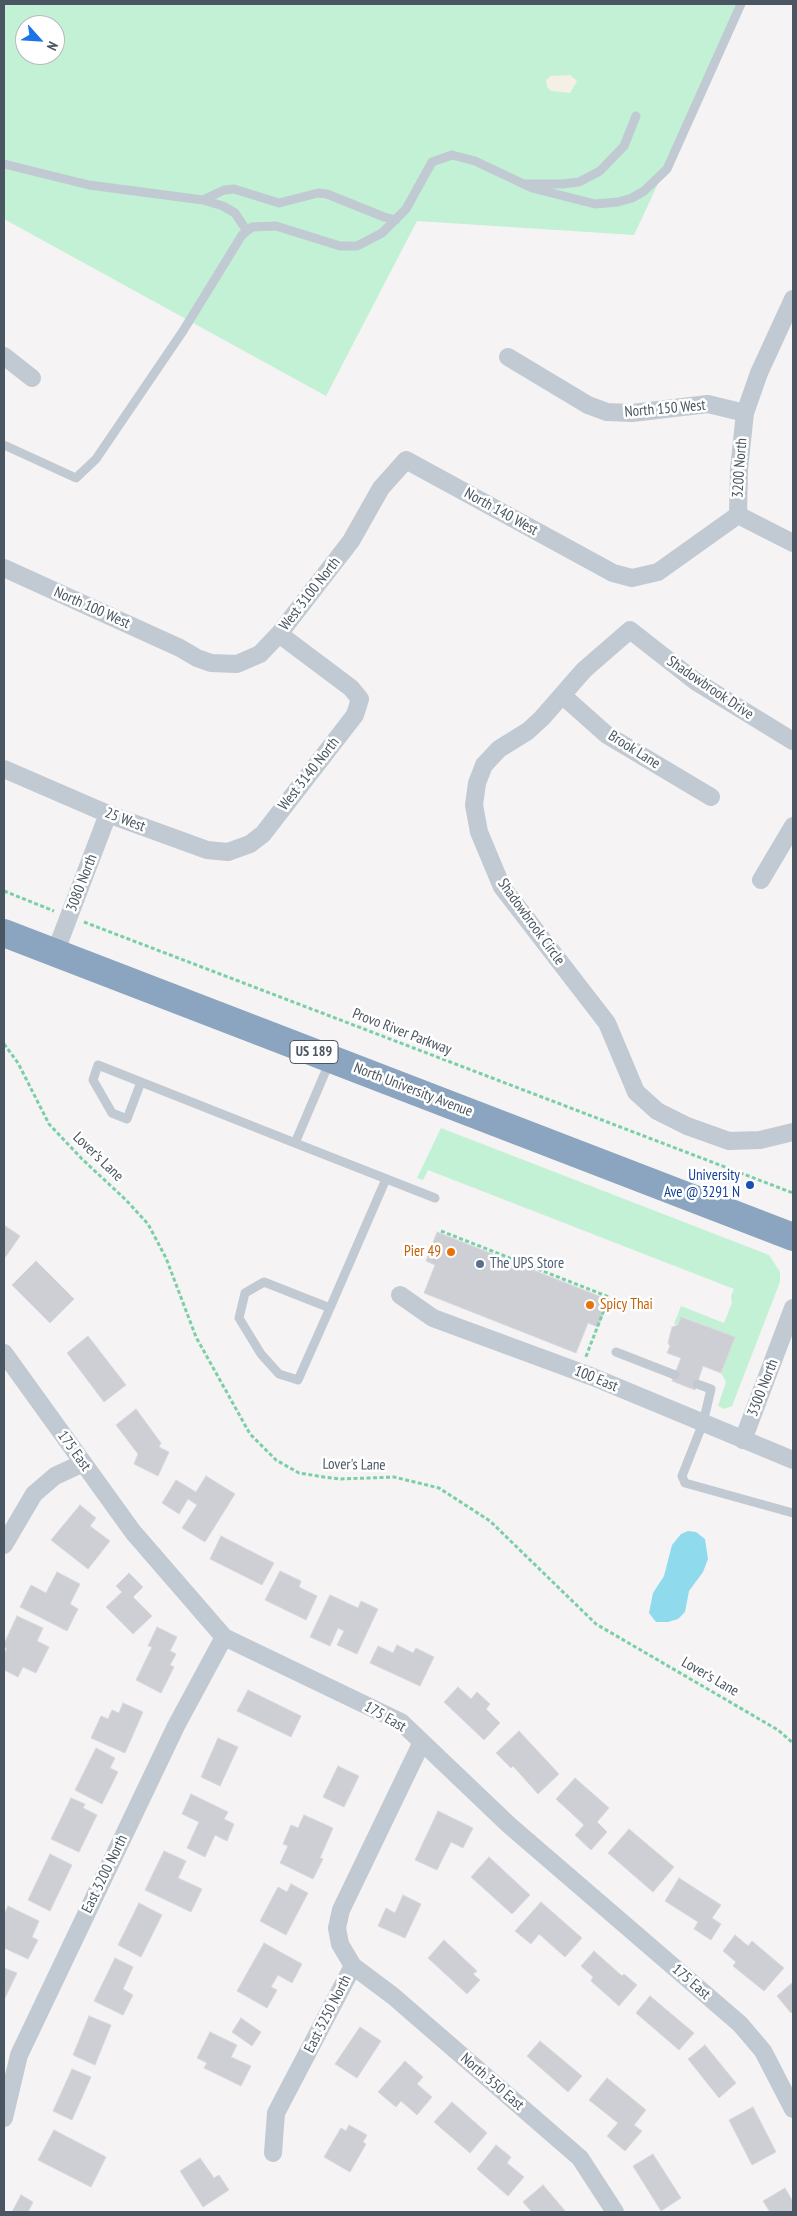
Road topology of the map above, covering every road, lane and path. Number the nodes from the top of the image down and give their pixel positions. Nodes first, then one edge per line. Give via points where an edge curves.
1 (741, 4) edge
2 (636, 116) dead end
3 (4, 164) edge
4 (523, 184) junction
5 (204, 200) junction
6 (396, 220) junction
7 (247, 231) junction
8 (793, 300) edge
9 (4, 356) edge
10 (508, 358) dead end
11 (32, 378) dead end
12 (745, 413) junction
13 (4, 445) edge
14 (406, 460) joint
15 (738, 514) junction
16 (793, 543) edge
17 (596, 564) joint
18 (4, 568) edge
19 (630, 630) joint
20 (279, 634) junction
21 (180, 648) joint
22 (562, 695) junction
23 (793, 742) edge
24 (4, 769) edge
25 (711, 797) dead end
26 (108, 814) junction
27 (793, 826) edge
28 (250, 844) joint
29 (761, 880) dead end
30 (4, 891) edge
31 (69, 916) junction
32 (4, 933) edge
33 (55, 953) junction
34 (4, 1044) edge
35 (331, 1058) junction
36 (141, 1082) junction
37 (793, 1132) edge
38 (295, 1143) junction
39 (386, 1179) junction
40 (793, 1193) edge
41 (435, 1198) dead end
42 (441, 1231) dead end
43 (793, 1237) edge
44 (400, 1295) dead end
45 (330, 1308) junction
46 (793, 1308) edge
47 (616, 1352) dead end
48 (4, 1353) edge
49 (583, 1364) dead end
50 (674, 1375) dead end
51 (697, 1384) dead end
52 (703, 1423) junction
53 (744, 1440) junction
54 (793, 1460) edge
55 (83, 1463) junction
56 (793, 1513) edge
57 (4, 1545) edge
58 (224, 1638) junction
59 (422, 1742) junction
60 (793, 1743) edge
61 (353, 1966) junction
62 (793, 2109) edge
63 (4, 2118) edge
64 (273, 2153) dead end
65 (615, 2212) edge

1 - 4 lane via 666,169 644,191 625,200 595,204
2 - 4 lane via 624,146 600,171 579,182
3 - 5 lane via 89,185
4 - 6 lane via 466,158 452,155 432,162 406,209
5 - 6 lane via 224,190 234,189 279,203 318,193
5 - 7 lane via 235,213
6 - 7 lane via 382,233 358,246 340,246 276,226 252,227
7 - 13 lane via 96,459 76,478
8 - 12 street, 3200 North via 759,373
9 - 11 street
10 - 12 street, North 150 West via 588,405 607,412 632,413 708,404
12 - 15 street, 3200 North
14 - 17 street, North 140 West
14 - 20 street, West 3100 North via 381,488 351,541
15 - 16 street
15 - 17 street, 3200 North via 658,572 632,578
18 - 21 street, North 100 West
19 - 22 street, Shadowbrook Circle via 584,670
19 - 23 street, Shadowbrook Drive via 695,681
20 - 21 street, West 3100 North via 260,654 237,664 211,663
20 - 28 street, West 3140 North via 351,688 360,699 355,715 263,834
22 - 25 street, Brook Lane via 607,735
22 - 37 street, Shadowbrook Circle via 528,731 499,749 484,765 477,783 474,805 479,832 502,887 606,1022 636,1092 658,1111 687,1126 729,1141 760,1140
24 - 26 street, 25 West
26 - 28 street, 25 West via 207,850 228,852
26 - 31 street, 3080 North
27 - 29 street
30 - 31 path, Provo River Parkway
31 - 33 street, 3080 North
31 - 40 path, Provo River Parkway
32 - 33 highway, North University Avenue / US 189
33 - 35 highway, North University Avenue / US 189
34 - 60 path, Lover's Lane via 49,1124 148,1224 166,1258 200,1345 250,1434 276,1460 300,1473 341,1479 394,1477 439,1488 490,1521 596,1624 778,1730
35 - 38 lane
35 - 43 highway, North University Avenue / US 189
36 - 36 lane via 98,1065 93,1080 112,1113 127,1119
36 - 38 lane
38 - 39 lane
39 - 41 lane
39 - 45 lane
42 - 49 path via 609,1297
44 - 52 street, 100 East via 433,1318 593,1377
45 - 45 lane via 298,1380 279,1374 260,1354 239,1318 245,1293 264,1282
46 - 53 street, 3300 North
47 - 50 lane
48 - 55 street, 175 East
51 - 52 lane via 711,1390
52 - 53 street, 100 East
52 - 56 lane via 682,1476 685,1483
53 - 54 street, 100 East
55 - 57 street via 55,1476 34,1494
55 - 58 street, 175 East via 133,1532
58 - 59 street, 175 East via 401,1722
58 - 63 street, East 3200 North via 176,1726 19,2055
59 - 61 street, East 3250 North via 341,1910 337,1928 340,1944
59 - 62 street, 175 East via 509,1825 740,2024 763,2051
61 - 64 street, East 3250 North via 276,2113
61 - 65 street, North 350 East via 393,1996 580,2158

